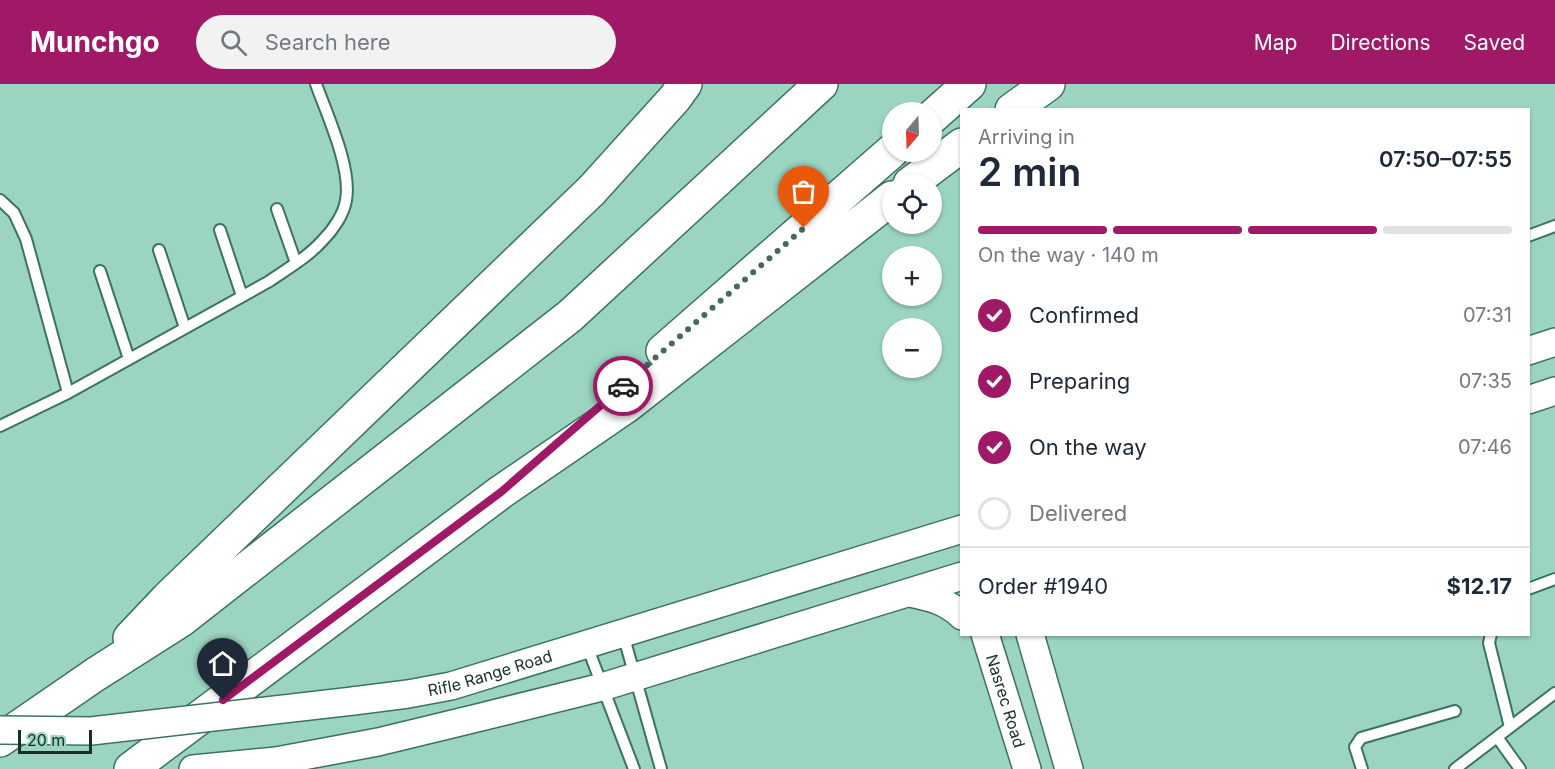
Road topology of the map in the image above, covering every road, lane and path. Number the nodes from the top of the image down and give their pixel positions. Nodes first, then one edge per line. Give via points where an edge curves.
1 (316, 84) edge
2 (685, 84) edge
3 (821, 84) edge
4 (969, 84) edge
5 (1048, 84) edge
6 (942, 108) edge
7 (1015, 108) edge
8 (960, 146) edge
9 (882, 160) edge
10 (923, 174) edge
11 (0, 200) edge
12 (882, 206) edge
13 (277, 209) dead end
14 (1555, 226) edge
15 (220, 230) dead end
16 (1530, 235) edge
17 (159, 250) dead end
18 (296, 263) junction
19 (100, 271) dead end
20 (242, 296) junction
21 (185, 328) junction
22 (1555, 342) edge
23 (1530, 350) edge
24 (129, 359) junction
25 (1555, 391) edge
26 (68, 393) junction
27 (1530, 398) edge
28 (0, 426) edge
29 (501, 492) junction
30 (957, 530) edge
31 (960, 547) edge
32 (960, 577) edge
33 (1555, 579) edge
34 (1530, 588) edge
35 (910, 593) junction
36 (960, 614) edge
37 (623, 634) junction
38 (975, 636) edge
39 (986, 636) edge
40 (1031, 636) edge
41 (1491, 636) edge
42 (586, 643) junction
43 (996, 671) junction
44 (96, 674) junction
45 (635, 676) junction
46 (602, 687) junction
47 (1555, 693) edge
48 (1455, 711) dead end
49 (1510, 727) junction
50 (0, 730) edge
51 (1497, 737) junction
52 (0, 740) edge
53 (131, 769) edge
54 (193, 769) edge
55 (634, 769) edge
56 (661, 769) edge
57 (1027, 769) edge
58 (1069, 769) edge
59 (1362, 769) edge
60 (1455, 769) edge
61 (1520, 769) edge

1 - 18 lane via 343,161 346,201 324,240
2 - 44 highway via 592,190 168,598
3 - 44 highway via 570,316 181,620
4 - 6 highway
5 - 7 highway
8 - 10 highway
9 - 29 highway
11 - 26 lane via 14,213 26,239
12 - 29 highway via 625,407
13 - 18 lane
14 - 16 lane
15 - 20 lane
17 - 21 lane
18 - 20 lane
19 - 24 lane
20 - 21 lane
21 - 24 lane
22 - 23 main road
24 - 26 lane
25 - 27 main road
26 - 28 lane
29 - 53 highway
30 - 31 main road
30 - 37 main road, Rifle Range Road
32 - 35 main road
33 - 34 lane
35 - 36 main road via 943,601
35 - 45 main road
37 - 42 main road, Rifle Range Road
37 - 45 lane
38 - 43 main road
39 - 43 main road, Nasrec Road
40 - 58 main road
41 - 49 lane
42 - 46 lane
42 - 50 main road, Rifle Range Road, bridge via 451,686 408,694 91,731
43 - 57 main road, Nasrec Road
44 - 52 highway
45 - 46 main road
45 - 56 lane
46 - 54 main road via 378,742 276,761
46 - 55 lane
47 - 49 lane
48 - 59 lane via 1361,738 1354,747
49 - 51 lane
51 - 60 lane
51 - 61 lane

